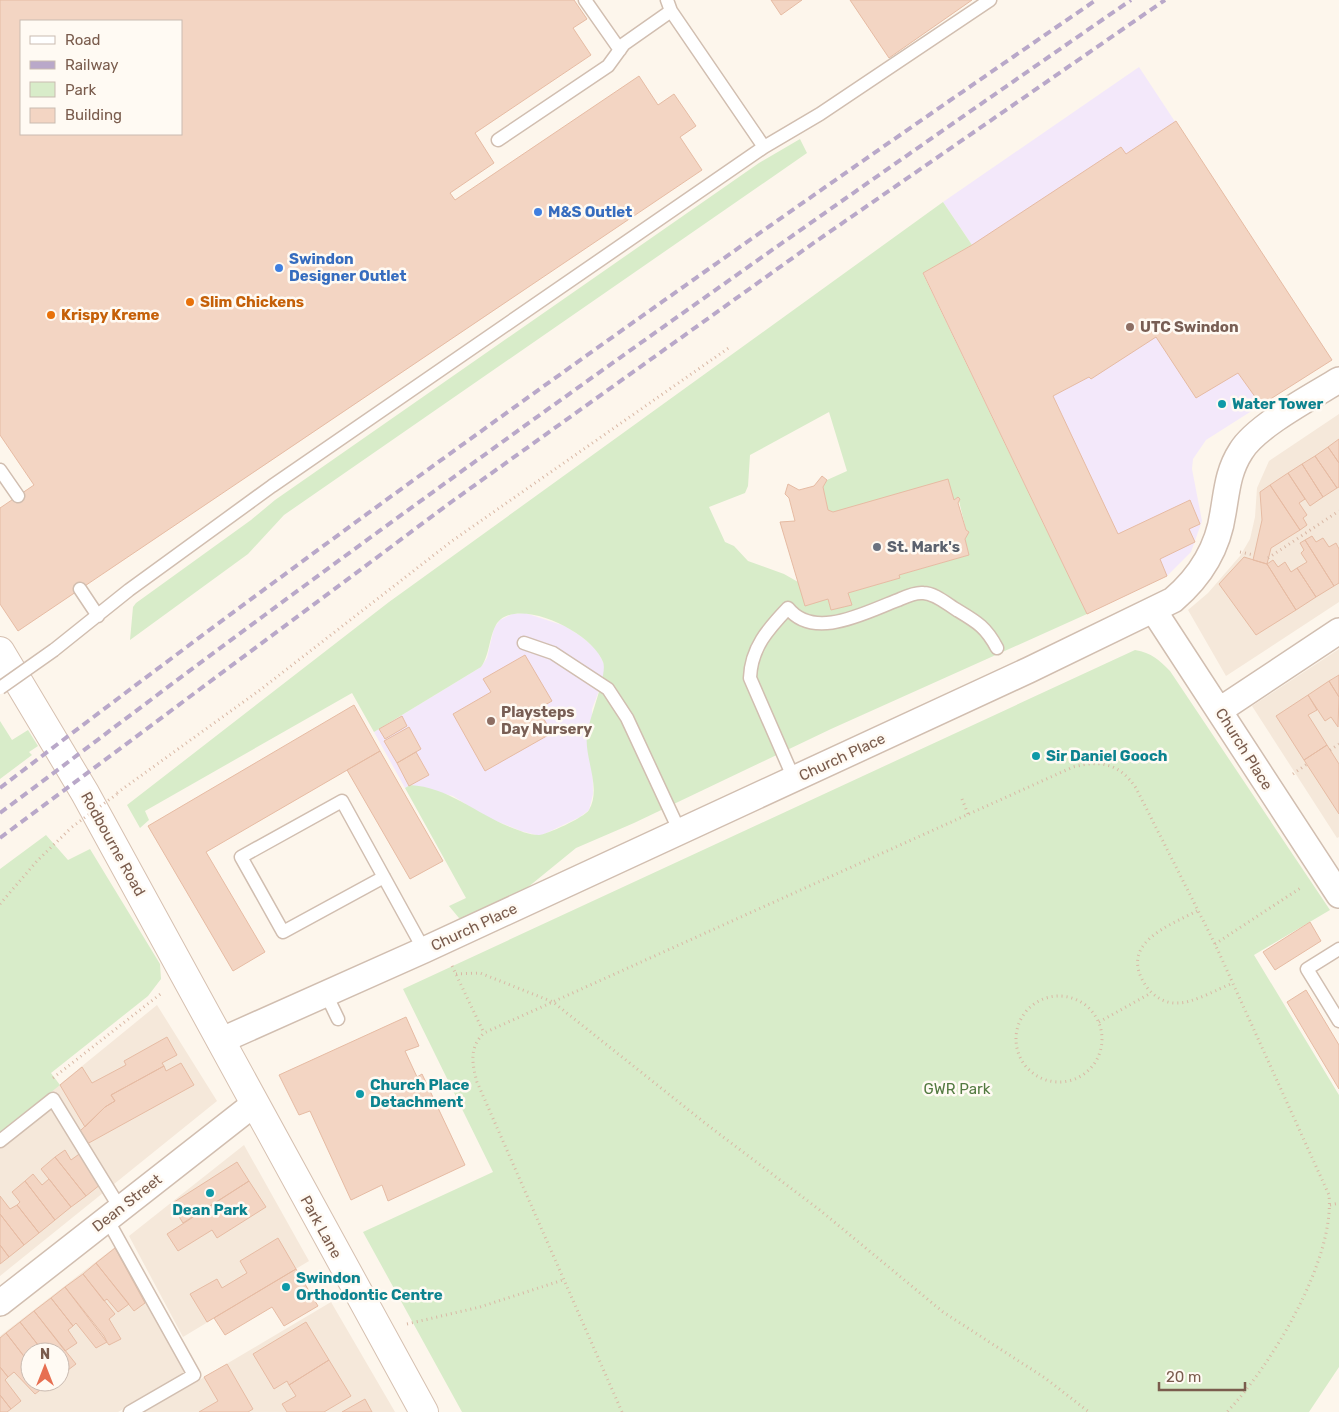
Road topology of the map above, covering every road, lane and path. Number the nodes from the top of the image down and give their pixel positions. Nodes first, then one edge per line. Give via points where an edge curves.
1 (585, 0) edge
2 (990, 0) edge
3 (669, 5) edge
4 (620, 50) junction
5 (498, 140) dead end
6 (764, 147) junction
7 (730, 347) dead end
8 (1339, 380) edge
9 (0, 470) edge
10 (18, 496) dead end
11 (1339, 511) edge
12 (1268, 558) dead end
13 (80, 589) dead end
14 (1154, 611) junction
15 (98, 616) junction
16 (1339, 631) edge
17 (524, 643) dead end
18 (997, 648) dead end
19 (0, 651) edge
20 (0, 688) edge
21 (1220, 710) junction
22 (1339, 744) edge
23 (1330, 750) dead end
24 (794, 779) junction
25 (962, 799) dead end
26 (968, 814) junction
27 (680, 832) junction
28 (1332, 868) edge
29 (384, 877) junction
30 (1339, 895) edge
31 (0, 904) edge
32 (1197, 911) junction
33 (1215, 944) junction
34 (432, 946) junction
35 (1339, 949) edge
36 (456, 974) junction
37 (185, 976) junction
38 (1233, 983) junction
39 (1151, 993) junction
40 (326, 994) junction
41 (553, 1002) junction
42 (338, 1019) dead end
43 (1339, 1021) edge
44 (1099, 1022) junction
45 (484, 1033) junction
46 (220, 1041) junction
47 (50, 1080) dead end
48 (254, 1104) junction
49 (0, 1141) edge
50 (1339, 1203) edge
51 (1330, 1205) junction
52 (113, 1213) junction
53 (563, 1280) junction
54 (0, 1303) edge
55 (382, 1336) junction
56 (130, 1412) edge
57 (424, 1412) edge
58 (622, 1412) edge
59 (1088, 1412) edge
60 (1227, 1412) edge

1 - 4 lane
2 - 6 lane via 820,114
3 - 4 lane
3 - 6 lane
4 - 5 lane via 608,66
6 - 15 lane via 272,486 128,590
7 - 31 path, bridge via 452,541 260,690 72,827
8 - 14 street via 1276,421 1242,449 1228,476 1218,534 1204,566 1190,586
9 - 10 lane
11 - 12 path
13 - 15 lane
14 - 21 street, Church Place
14 - 24 street, Church Place
15 - 20 lane, bridge
16 - 21 street
17 - 27 lane via 553,653 608,689 627,718
18 - 24 lane via 984,627 930,594 916,594 847,618 820,623 806,622 788,608 761,639 751,660 750,678
19 - 37 main road, Rodbourne Road via 85,793
21 - 28 street, Church Place
22 - 23 path
24 - 27 street, Church Place
25 - 26 path
26 - 32 path via 1073,767 1087,764 1117,767 1126,773 1136,788
26 - 41 path
27 - 34 street, Church Place
28 - 30 street, Church Place
28 - 33 path
29 - 29 lane via 283,932 241,857 342,801
29 - 34 lane
32 - 33 path
32 - 39 path via 1162,929 1138,952 1139,972
33 - 38 path
34 - 36 path
34 - 40 street, Church Place
35 - 43 lane via 1307,969
36 - 41 path via 480,973
36 - 45 path
37 - 46 main road, Rodbourne Road
37 - 47 path
38 - 39 path via 1179,1004 1165,1002
38 - 51 path via 1329,1195
39 - 44 path
40 - 42 lane
40 - 46 street, Church Place
41 - 45 path
41 - 59 path via 821,1211 944,1312 1045,1378
44 - 44 path via 1102,1034 1100,1052 1091,1068 1081,1077 1056,1082 1044,1080 1024,1065 1018,1053 1016,1043 1020,1021 1030,1008 1044,999 1065,996 1076,999
45 - 53 path via 477,1040 473,1052 477,1082
46 - 48 main road, Park Lane
48 - 52 street, Dean Street
48 - 55 main road, Park Lane
49 - 52 lane via 53,1099
50 - 51 path
51 - 60 path via 1327,1231 1312,1278 1271,1357
52 - 54 street, Dean Street
52 - 56 lane via 194,1375
53 - 55 path via 480,1307 407,1324
53 - 58 path
55 - 57 main road, Park Lane

